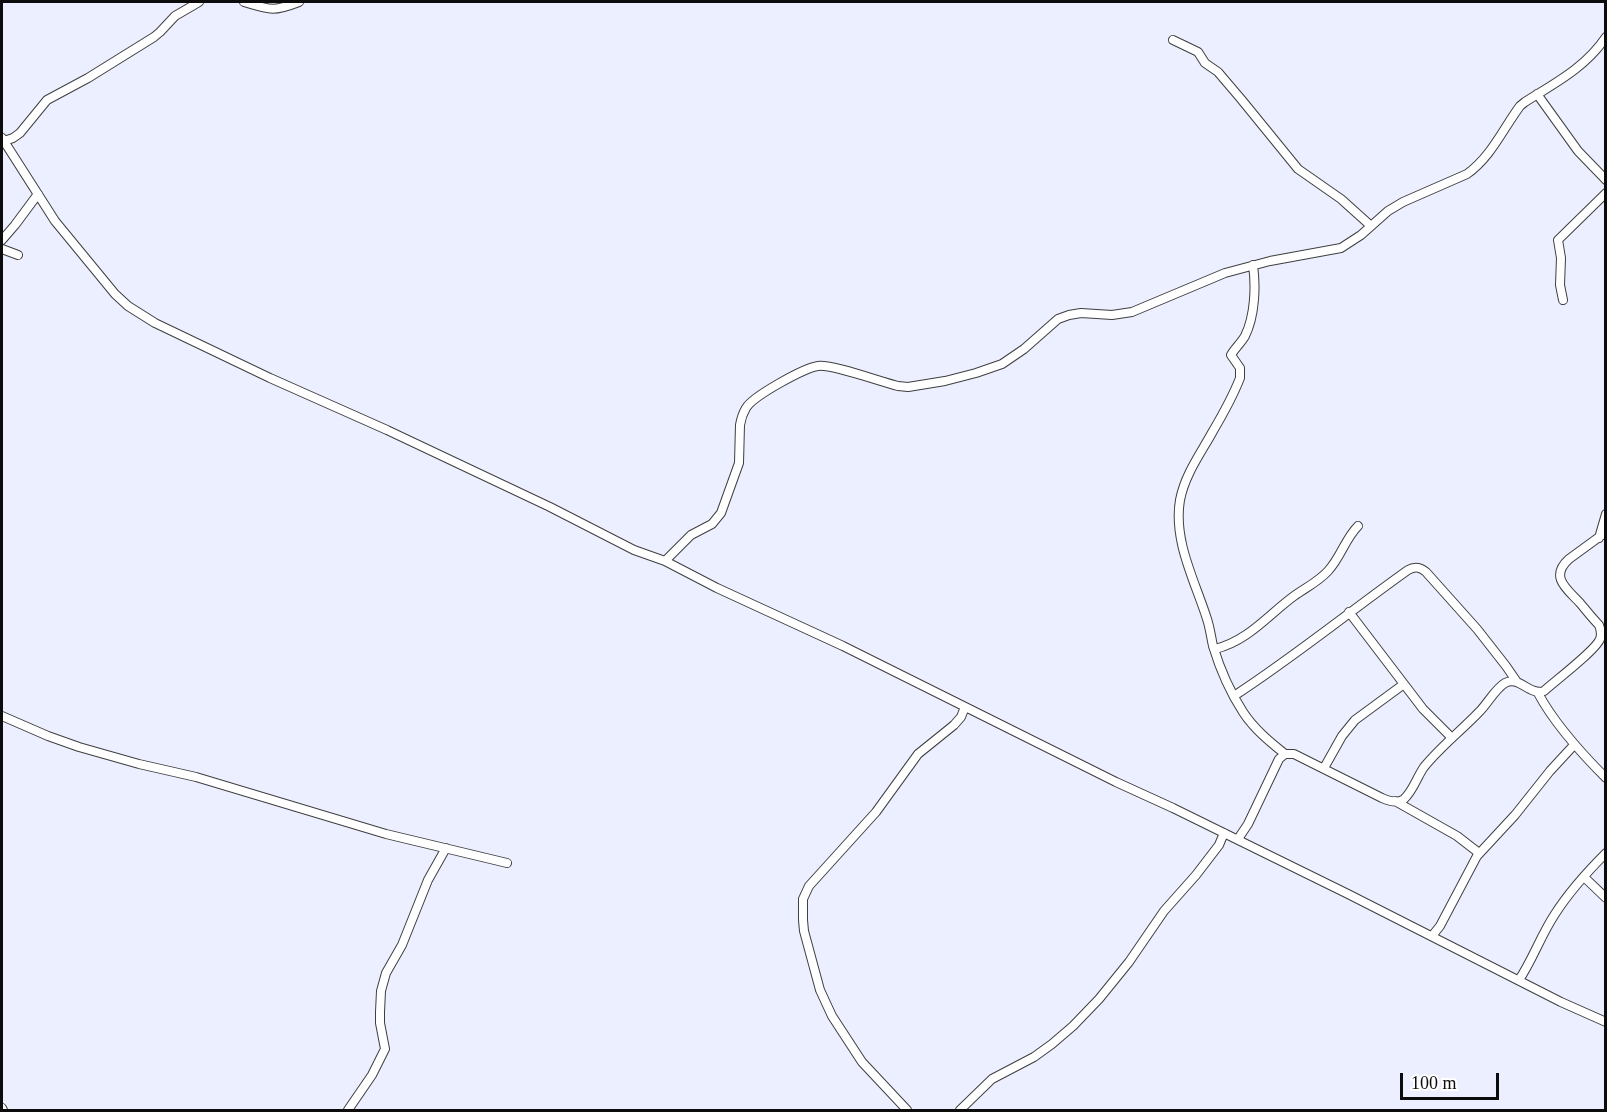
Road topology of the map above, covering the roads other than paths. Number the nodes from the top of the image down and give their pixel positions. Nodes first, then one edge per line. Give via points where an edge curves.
1 (199, 2) edge
2 (244, 2) edge
3 (299, 2) edge
4 (1605, 37) edge
5 (1173, 40) dead end
6 (1537, 94) junction
7 (3, 139) edge
8 (1605, 180) edge
9 (1605, 193) edge
10 (38, 194) junction
11 (1371, 226) junction
12 (2, 240) edge
13 (2, 249) edge
14 (18, 255) dead end
15 (1253, 265) junction
16 (1563, 300) dead end
17 (1605, 514) edge
18 (1358, 525) dead end
19 (1602, 535) edge
20 (665, 561) junction
21 (1349, 612) junction
22 (1603, 632) edge
23 (1215, 649) junction
24 (1517, 682) junction
25 (1404, 684) junction
26 (1538, 693) junction
27 (1234, 696) junction
28 (965, 707) junction
29 (2, 716) edge
30 (1452, 738) junction
31 (1574, 745) junction
32 (1285, 754) junction
33 (1324, 768) junction
34 (1605, 778) edge
35 (1395, 801) junction
36 (1224, 833) junction
37 (1238, 839) junction
38 (446, 849) junction
39 (1479, 853) junction
40 (1605, 853) edge
41 (507, 863) dead end
42 (1584, 877) junction
43 (1605, 898) edge
44 (1432, 936) junction
45 (1519, 980) junction
46 (1605, 1022) edge
47 (348, 1110) edge
48 (907, 1110) edge
49 (960, 1110) edge

1 - 7 street via 175,16 154,37 47,100 20,133
2 - 3 street via 270,9
4 - 6 street via 1579,67
5 - 11 street via 1198,52 1218,72 1299,170
6 - 8 street via 1578,151
6 - 11 street via 1520,106 1476,168 1403,202
7 - 10 street
9 - 16 street via 1558,240
10 - 12 street
10 - 20 street via 55,222 115,294 142,316 634,550
11 - 15 street via 1341,248
13 - 14 street
15 - 20 street via 1132,312 1075,313 1063,317 1002,364 966,376 908,387 819,366 795,376 763,393 746,408 740,425 739,463 721,513
15 - 23 street via 1254,302 1244,338 1231,355 1240,368 1240,378 1188,474 1180,501 1184,553
17 - 19 street
18 - 23 street via 1334,564 1319,579 1249,634
19 - 22 street via 1564,564 1560,573 1563,584
20 - 28 street
21 - 24 street via 1408,570 1419,567 1470,622
21 - 25 street
21 - 27 street
22 - 26 street via 1594,647
23 - 27 street
24 - 26 street
24 - 30 street via 1503,684
25 - 30 street
25 - 33 street via 1355,720
26 - 31 street
27 - 32 street via 1245,716
28 - 36 street
28 - 48 street via 954,725 918,754 876,812 809,886 803,899 804,931 820,990 832,1016 862,1062
29 - 38 street via 79,747
30 - 35 street via 1424,768 1406,797
31 - 34 street
31 - 39 street
32 - 33 street via 1294,754
32 - 37 street
33 - 35 street
35 - 39 street
36 - 37 street
36 - 49 street via 1219,845 1099,999 1052,1044 1034,1058 992,1079
37 - 44 street
38 - 41 street
38 - 47 street via 386,973 380,1012 385,1049
39 - 44 street
40 - 42 street
42 - 43 street
42 - 45 street via 1555,914
44 - 45 street
45 - 46 street

